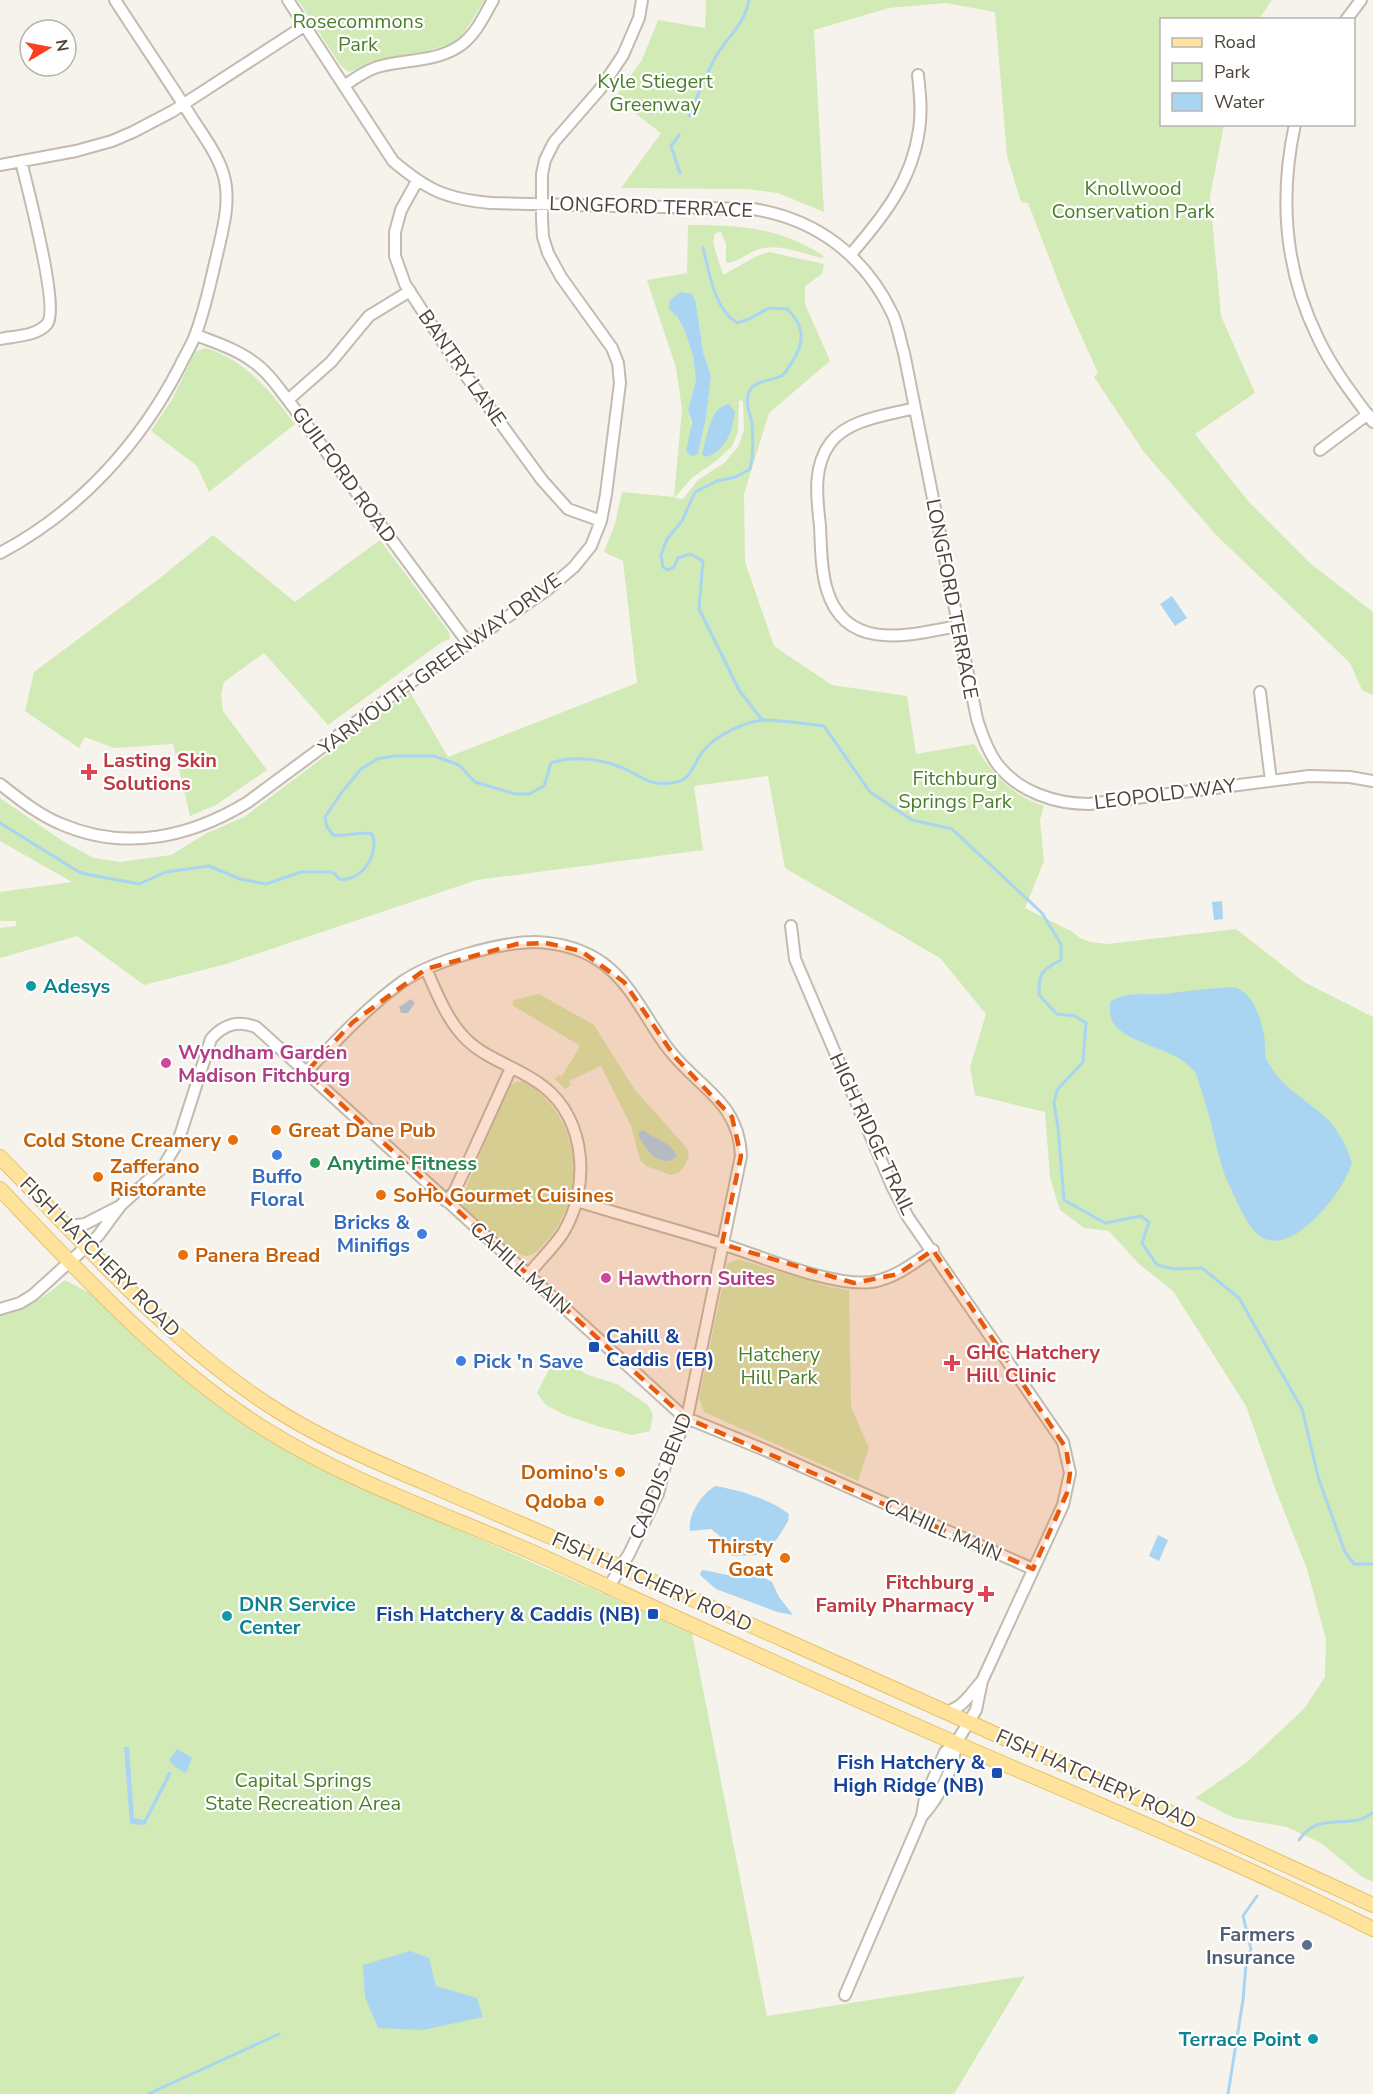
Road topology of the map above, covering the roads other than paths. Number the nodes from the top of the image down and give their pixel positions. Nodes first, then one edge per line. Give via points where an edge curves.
1 (115, 0) edge
2 (288, 0) edge
3 (493, 0) edge
4 (642, 0) edge
5 (1361, 0) edge
6 (1348, 18) edge
7 (304, 26) junction
8 (918, 75) dead end
9 (344, 86) junction
10 (183, 104) junction
11 (1295, 126) edge
12 (21, 162) junction
13 (0, 165) edge
14 (417, 181) junction
15 (542, 204) junction
16 (851, 254) junction
17 (410, 291) junction
18 (196, 335) junction
19 (0, 339) edge
20 (288, 399) junction
21 (915, 408) junction
22 (1370, 418) edge
23 (1320, 450) dead end
24 (601, 521) junction
25 (0, 553) edge
26 (957, 626) junction
27 (468, 643) junction
28 (1260, 692) dead end
29 (1271, 781) junction
30 (1373, 781) edge
31 (0, 784) edge
32 (1059, 801) joint
33 (791, 926) dead end
34 (426, 969) junction
35 (511, 1068) junction
36 (306, 1072) junction
37 (0, 1157) edge
38 (0, 1189) edge
39 (446, 1201) junction
40 (577, 1202) junction
41 (121, 1205) junction
42 (68, 1226) junction
43 (722, 1244) junction
44 (86, 1246) junction
45 (933, 1250) junction
46 (69, 1261) junction
47 (528, 1275) junction
48 (0, 1310) edge
49 (687, 1418) junction
50 (621, 1567) junction
51 (1033, 1569) junction
52 (608, 1588) junction
53 (982, 1681) junction
54 (946, 1712) junction
55 (969, 1723) junction
56 (956, 1743) junction
57 (1373, 1905) edge
58 (1373, 1929) edge
59 (846, 1995) dead end

1 - 10 street
2 - 7 street, LONGFORD TERRACE
3 - 9 street via 472,34 450,52 379,66
4 - 15 street, YARMOUTH GREENWAY DRIVE via 639,18 623,55 601,88 554,142 545,160
5 - 6 street
7 - 9 street, LONGFORD TERRACE
7 - 10 street
8 - 16 street via 920,130 907,177 882,218
9 - 14 street, LONGFORD TERRACE via 393,161
10 - 12 street via 112,141
10 - 18 street via 219,164 226,192 222,233
11 - 22 street via 1286,194 1293,271 1318,339
12 - 13 street
12 - 19 street via 50,289 51,319 37,331
14 - 15 street, LONGFORD TERRACE via 466,201
14 - 17 street, BANTRY LANE via 401,210 395,232 395,256
15 - 16 street, LONGFORD TERRACE via 735,207 770,212 822,233
15 - 24 street, YARMOUTH GREENWAY DRIVE via 543,237 548,253 618,363 620,383
16 - 21 street, LONGFORD TERRACE via 873,280 893,315
17 - 20 street via 369,316 332,362
17 - 24 street, BANTRY LANE via 453,358 561,504
18 - 20 street, GUILFORD ROAD via 252,360
18 - 25 street via 149,420 121,455 53,520
20 - 27 street, GUILFORD ROAD
21 - 26 street, LONGFORD TERRACE
21 - 26 street via 842,432 822,458 816,489 825,583 842,617 864,631 890,637
22 - 23 street
24 - 27 street, YARMOUTH GREENWAY DRIVE via 591,546 556,584
26 - 32 street, LONGFORD TERRACE via 975,712 991,754 1025,788
27 - 31 street, YARMOUTH GREENWAY DRIVE via 248,802 201,827 142,839 91,833 62,825
28 - 29 street
29 - 30 street, LEOPOLD WAY via 1323,775
29 - 32 street, LEOPOLD WAY via 1112,802
33 - 45 street, HIGH RIDGE TRAIL via 795,959 857,1108 908,1216
34 - 35 street via 465,1039
34 - 36 street, CADDIS BEND via 402,982 353,1022
34 - 43 street, CADDIS BEND via 474,953 537,942 581,951 614,973 663,1042 717,1098 735,1125 741,1156
35 - 39 street via 468,1164
35 - 40 street via 547,1089 570,1121 580,1154
36 - 39 street, CAHILL MAIN
36 - 41 street, CAHILL MAIN via 256,1027 231,1024 217,1032 211,1039 178,1142 163,1167
37 - 42 main road, FISH HATCHERY ROAD
38 - 46 main road, FISH HATCHERY ROAD
39 - 47 street, CAHILL MAIN
40 - 43 street
40 - 47 street via 562,1233
41 - 42 street, CAHILL MAIN via 85,1224
41 - 44 street, CAHILL MAIN
42 - 44 main road, FISH HATCHERY ROAD
43 - 45 street via 854,1283 898,1274
43 - 49 street, CADDIS BEND
44 - 46 street, CAHILL MAIN
44 - 50 main road, FISH HATCHERY ROAD via 147,1308 226,1375 311,1431
45 - 51 street, HIGH RIDGE TRAIL via 1066,1448 1070,1473 1067,1493
46 - 48 street, CAHILL MAIN via 33,1295
46 - 52 main road, FISH HATCHERY ROAD via 180,1367 265,1429 349,1474
47 - 49 street, CAHILL MAIN
49 - 50 street, CADDIS BEND via 665,1466 658,1494
49 - 51 street, CAHILL MAIN
50 - 52 street, CADDIS BEND
50 - 54 main road, FISH HATCHERY ROAD
51 - 53 street, HIGH RIDGE TRAIL
52 - 56 main road, FISH HATCHERY ROAD
53 - 54 street, HIGH RIDGE TRAIL via 963,1704
53 - 55 street, HIGH RIDGE TRAIL
54 - 55 main road, FISH HATCHERY ROAD
55 - 56 street, HIGH RIDGE TRAIL
55 - 57 main road, FISH HATCHERY ROAD
56 - 58 main road, FISH HATCHERY ROAD via 1219,1855
56 - 59 street, HIGH RIDGE TRAIL via 945,1752

